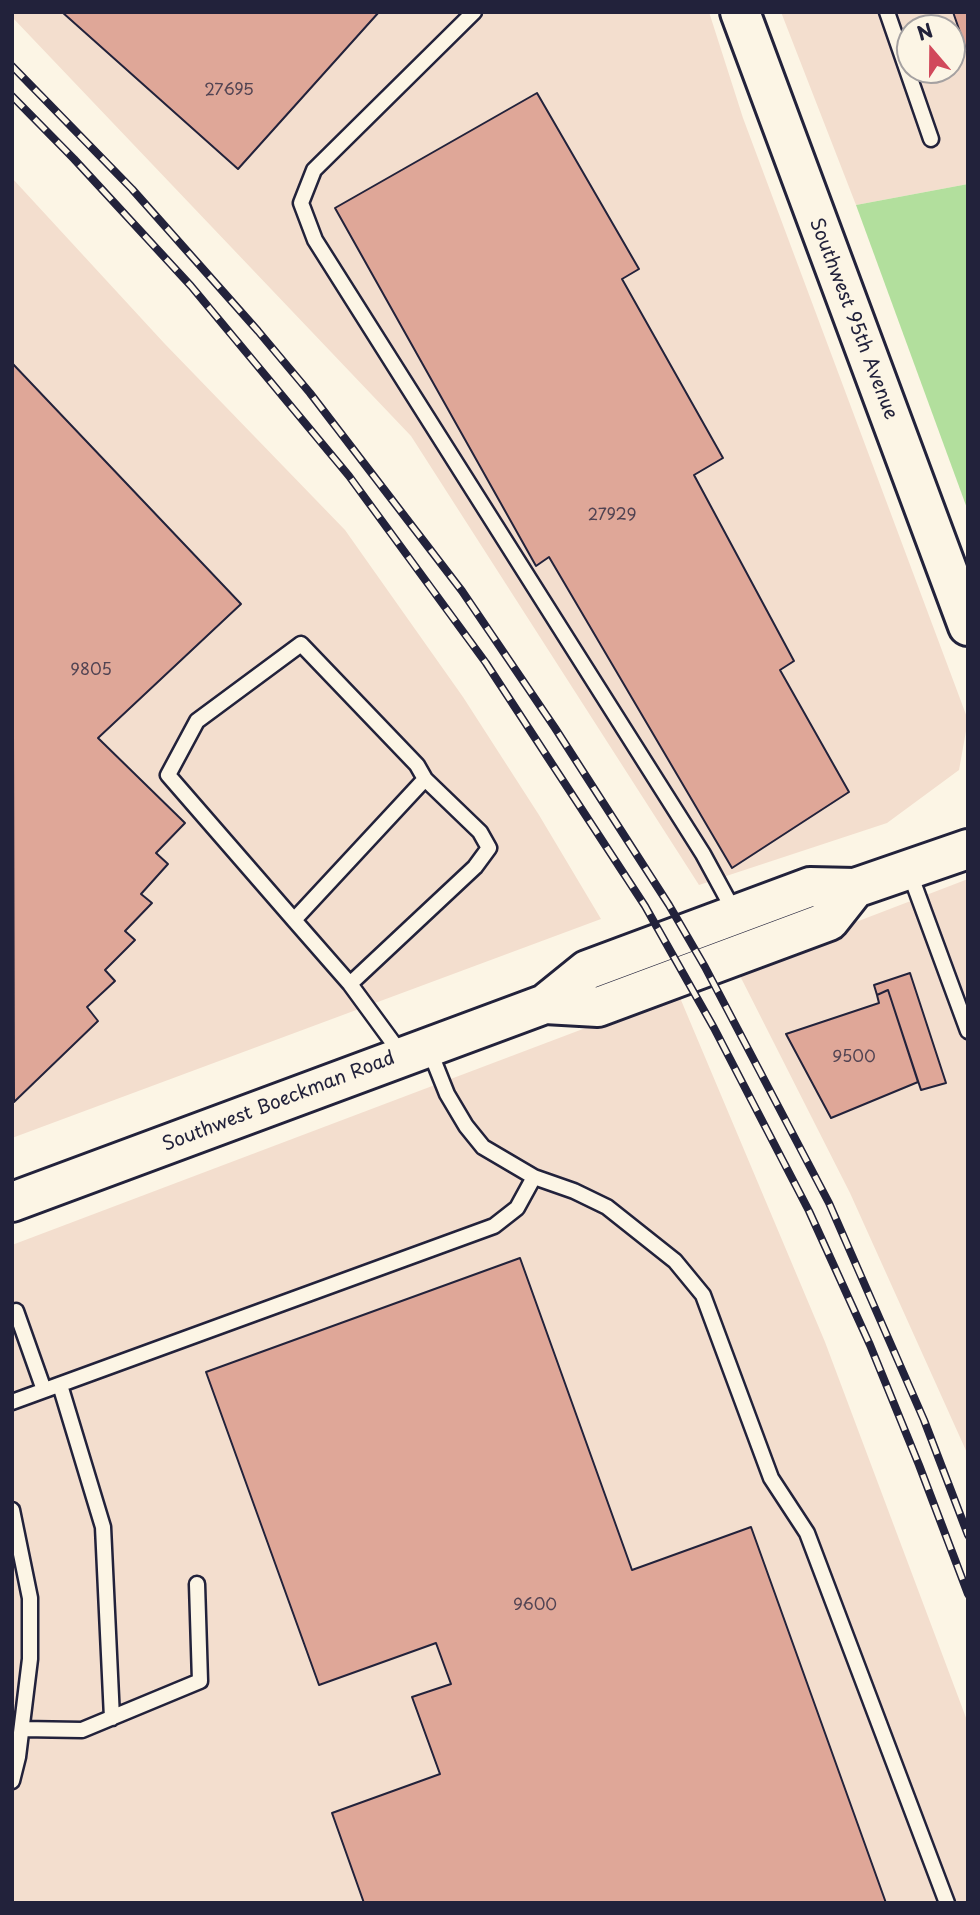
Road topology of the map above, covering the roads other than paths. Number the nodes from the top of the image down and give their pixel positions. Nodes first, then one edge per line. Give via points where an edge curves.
1 (474, 12) edge
2 (740, 12) edge
3 (887, 12) edge
4 (931, 139) dead end
5 (968, 626) edge
6 (425, 779) junction
7 (968, 849) edge
8 (909, 870) junction
9 (855, 888) junction
10 (736, 915) junction
11 (294, 920) junction
12 (350, 984) junction
13 (545, 1004) junction
14 (968, 1031) edge
15 (415, 1051) junction
16 (534, 1177) junction
17 (12, 1202) edge
18 (16, 1311) dead end
19 (60, 1385) junction
20 (44, 1390) junction
21 (12, 1402) edge
22 (12, 1510) edge
23 (197, 1584) dead end
24 (112, 1718) junction
25 (22, 1729) junction
26 (12, 1781) edge
27 (947, 1903) edge

1 - 10 lane via 314,170 301,203 315,240 704,854
2 - 5 main road, Southwest 95th Avenue
3 - 4 lane
6 - 11 lane
6 - 11 lane via 417,765 301,644 197,721 167,775
6 - 12 lane via 480,832 489,848 475,867
7 - 8 main road, Southwest Boeckman Road
8 - 9 main road, Southwest Boeckman Road
8 - 14 lane
9 - 10 main road, Southwest Boeckman Road via 810,887
9 - 13 main road, Southwest Boeckman Road via 829,921 598,1007
10 - 13 main road, Southwest Boeckman Road via 587,970
11 - 12 lane
12 - 15 lane
13 - 15 main road, Southwest Boeckman Road
15 - 16 lane via 483,1147
15 - 17 main road, Southwest Boeckman Road
16 - 19 lane via 517,1208 494,1226
16 - 27 lane via 607,1207 675,1261 704,1295 771,1478 807,1534
18 - 20 lane
19 - 20 lane
19 - 24 lane via 103,1527
20 - 21 lane
22 - 25 lane via 30,1598 30,1659
23 - 24 lane via 200,1681
24 - 25 lane via 82,1730
25 - 26 lane

